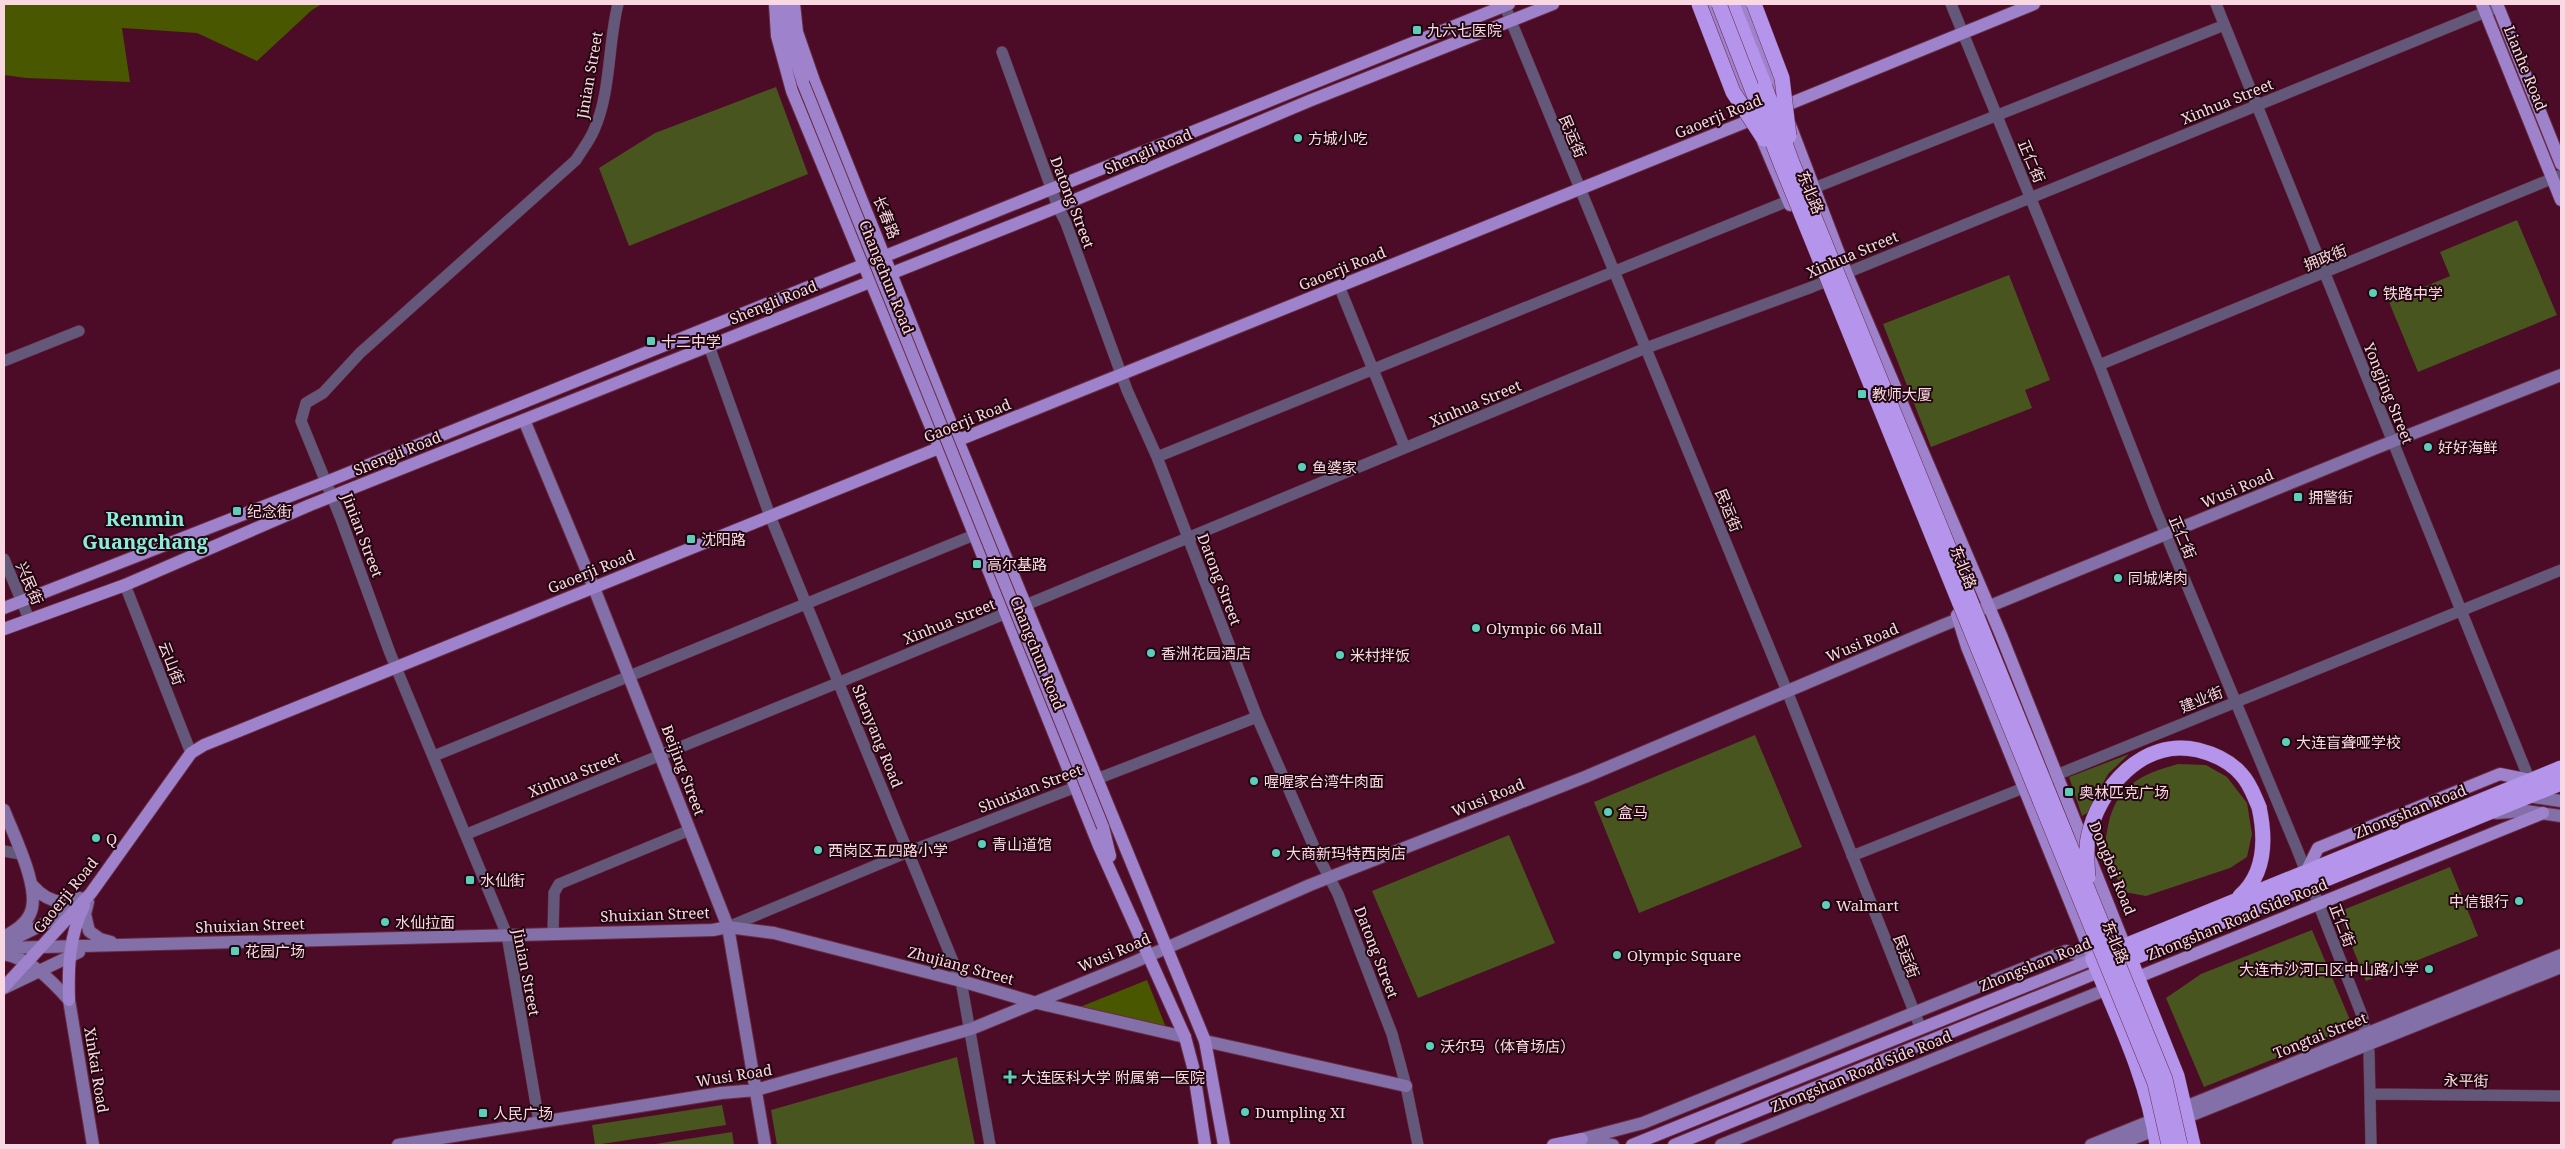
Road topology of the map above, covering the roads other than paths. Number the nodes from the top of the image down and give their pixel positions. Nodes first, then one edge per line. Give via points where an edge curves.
1 (618, 4) edge
2 (775, 4) edge
3 (784, 4) edge
4 (794, 4) edge
5 (1506, 4) edge
6 (1553, 4) edge
7 (1699, 4) edge
8 (1709, 4) edge
9 (1719, 4) edge
10 (1732, 4) edge
11 (1744, 4) edge
12 (1754, 4) edge
13 (1951, 4) edge
14 (2034, 4) edge
15 (2216, 4) edge
16 (2491, 6) edge
17 (1511, 21) junction
18 (2218, 28) dead end
19 (1963, 34) junction
20 (1002, 52) dead end
21 (2257, 105) junction
22 (1783, 107) junction
23 (1996, 115) junction
24 (1753, 119) junction
25 (1786, 162) junction
26 (2561, 164) edge
27 (2557, 177) edge
28 (1814, 188) junction
29 (1580, 189) junction
30 (1052, 190) junction
31 (2031, 197) junction
32 (1788, 200) junction
33 (2561, 200) edge
34 (1058, 206) junction
35 (886, 257) junction
36 (865, 266) junction
37 (1614, 271) junction
38 (892, 272) junction
39 (1846, 272) junction
40 (2325, 273) junction
41 (870, 280) junction
42 (1822, 282) junction
43 (1339, 286) junction
44 (79, 332) dead end
45 (709, 346) junction
46 (1646, 348) junction
47 (4, 361) edge
48 (2099, 365) junction
49 (1373, 370) junction
50 (1122, 375) junction
51 (2561, 375) edge
52 (524, 420) junction
53 (958, 441) junction
54 (2393, 441) junction
55 (1405, 448) junction
56 (940, 449) junction
57 (1157, 457) junction
58 (326, 482) junction
59 (332, 496) junction
60 (770, 516) junction
61 (2166, 534) junction
62 (974, 536) junction
63 (1189, 538) junction
64 (4, 559) edge
65 (2561, 570) edge
66 (125, 585) junction
67 (594, 588) junction
68 (21, 600) junction
69 (807, 604) junction
70 (1025, 606) junction
71 (1989, 607) junction
72 (4, 608) edge
73 (2461, 610) junction
74 (1005, 614) junction
75 (28, 619) junction
76 (1959, 619) junction
77 (4, 629) edge
78 (398, 669) junction
79 (630, 678) junction
80 (840, 682) junction
81 (1787, 691) junction
82 (2234, 702) junction
83 (1257, 717) junction
84 (191, 753) junction
85 (661, 755) junction
86 (434, 756) junction
87 (2561, 768) edge
88 (2057, 774) junction
89 (1097, 780) junction
90 (2561, 784) edge
91 (1076, 788) junction
92 (2024, 788) junction
93 (2532, 790) junction
94 (2561, 801) edge
95 (4, 810) edge
96 (2543, 813) junction
97 (2484, 815) junction
98 (2561, 816) edge
99 (1103, 827) junction
100 (690, 830) junction
101 (467, 834) junction
102 (4, 851) edge
103 (908, 852) junction
104 (20, 854) junction
105 (1852, 856) junction
106 (1134, 873) junction
107 (1330, 878) junction
108 (2308, 879) junction
109 (1116, 881) junction
110 (32, 885) junction
111 (2090, 890) junction
112 (91, 893) junction
113 (2234, 901) junction
114 (2318, 904) junction
115 (728, 927) junction
116 (552, 934) junction
117 (507, 935) junction
118 (4, 937) edge
119 (4, 942) edge
120 (128, 944) junction
121 (44, 947) junction
122 (4, 948) edge
123 (1165, 948) junction
124 (71, 951) junction
125 (2128, 952) junction
126 (4, 954) edge
127 (1149, 955) junction
128 (2561, 955) edge
129 (27, 962) junction
130 (2096, 965) junction
131 (2561, 966) edge
132 (38, 970) junction
133 (2138, 977) junction
134 (962, 981) junction
135 (4, 988) edge
136 (2105, 990) junction
137 (69, 1000) junction
138 (1033, 1002) junction
139 (1914, 1013) junction
140 (971, 1029) junction
141 (1921, 1029) junction
142 (1185, 1037) junction
143 (2367, 1039) junction
144 (1204, 1041) junction
145 (1406, 1086) junction
146 (756, 1090) junction
147 (2370, 1094) junction
148 (2561, 1096) edge
149 (2187, 1112) junction
150 (539, 1122) junction
151 (1705, 1132) junction
152 (2155, 1132) edge
153 (1582, 1139) junction
154 (93, 1145) edge
155 (398, 1145) edge
156 (765, 1145) edge
157 (990, 1145) edge
158 (1205, 1145) edge
159 (1224, 1145) edge
160 (1418, 1145) edge
161 (1553, 1145) edge
162 (1613, 1145) edge
163 (1632, 1145) edge
164 (1674, 1145) edge
165 (1689, 1145) edge
166 (1721, 1145) edge
167 (2091, 1145) edge
168 (2117, 1145) edge
169 (2169, 1145) edge
170 (2180, 1145) edge
171 (2193, 1145) edge
172 (2371, 1145) edge

1 - 58 street, Jinian Street via 611,31 603,97 594,129 576,160 360,353 323,394 306,403 301,421
2 - 36 main road, Changchun Road via 777,36 792,91
3 - 99 main road, bridge via 790,42 803,83
4 - 35 main road, 长春路 via 797,32 814,81
5 - 17 street, 民运街
5 - 30 main road, Shengli Road
6 - 17 main road, Shengli Road
7 - 25 highway, bridge via 1733,92
8 - 24 main road, 东北路
9 - 25 highway, 东北路, bridge
10 - 25 highway, 东北路, bridge
11 - 22 main road, 东北路
12 - 25 highway, bridge via 1782,78
13 - 19 street, 正仁街
14 - 19 main road, Gaoerji Road
15 - 21 street, Yongjing Street
16 - 21 street, Xinhua Street
16 - 26 main road, Lianhe Road
16 - 27 main road, Lianhe Road
17 - 29 street, 民运街
17 - 34 main road, Shengli Road
18 - 23 street
19 - 22 main road, Gaoerji Road
19 - 23 street, 正仁街
20 - 30 street, Datong Street
21 - 31 street, Xinhua Street
21 - 40 street, Yongjing Street
22 - 24 main road, Gaoerji Road
22 - 28 main road, 东北路
23 - 28 street
23 - 31 street, 正仁街
24 - 29 main road, Gaoerji Road
24 - 32 main road, 东北路
25 - 111 highway, 东北路, bridge
25 - 169 highway, 东北路, bridge via 2155,1083
27 - 33 main road, Lianhe Road
27 - 40 street, 拥政街
28 - 39 main road, 东北路
29 - 37 street, 民运街
29 - 43 main road, Gaoerji Road
30 - 34 street, Datong Street
30 - 35 main road, Shengli Road
31 - 39 street, Xinhua Street
31 - 48 street, 正仁街
32 - 37 street
32 - 42 main road, 东北路
34 - 38 main road, Shengli Road
34 - 50 street, Datong Street
35 - 36 main road, Shengli Road
35 - 38 main road, 长春路
36 - 41 main road, Changchun Road
36 - 58 main road, Shengli Road
37 - 46 street, 民运街
37 - 49 street
38 - 41 main road, Shengli Road
38 - 53 main road, 长春路
39 - 42 street, Xinhua Street
39 - 71 main road, 东北路
40 - 48 street, 拥政街
40 - 54 street, Yongjing Street
41 - 45 main road, Shengli Road
41 - 56 main road, Changchun Road
42 - 46 street, Xinhua Street
42 - 76 main road, 东北路
43 - 49 street
43 - 50 main road, Gaoerji Road
44 - 47 street
45 - 52 main road, Shengli Road
45 - 60 street, Shenyang Road
46 - 55 street, Xinhua Street
46 - 81 street, 民运街
48 - 61 street, 正仁街
49 - 55 street
49 - 57 street
50 - 53 main road, Gaoerji Road
50 - 57 street, Datong Street
51 - 54 main road, Wusi Road
52 - 59 main road, Shengli Road
52 - 67 main road, Beijing Street
53 - 56 main road, Gaoerji Road
53 - 70 main road, Changchun Road
54 - 61 main road, Wusi Road
54 - 73 street, Yongjing Street
55 - 63 street, Xinhua Street
56 - 60 main road, Gaoerji Road
56 - 62 main road, Changchun Road
57 - 63 street, Datong Street
58 - 59 street, Jinian Street
58 - 68 main road, Shengli Road
59 - 66 main road, Shengli Road
59 - 78 street, Jinian Street
60 - 67 main road, Gaoerji Road
60 - 69 street, Shenyang Road
61 - 71 main road, Wusi Road
61 - 82 street, 正仁街
62 - 69 street
62 - 74 main road, Changchun Road
63 - 70 street, Xinhua Street
63 - 83 street, Datong Street
64 - 68 street, 兴民街
65 - 73 street, 建业街
66 - 75 main road, Shengli Road
66 - 84 street, 云山街
67 - 78 main road, Gaoerji Road
67 - 79 main road, Beijing Street
68 - 72 main road, Shengli Road
68 - 75 street, 兴民街
69 - 79 street
69 - 80 street, Shenyang Road
70 - 74 street, Xinhua Street
70 - 89 main road, Changchun Road
71 - 76 main road, Wusi Road
71 - 88 main road, Dongbei Road
73 - 82 street, 建业街
73 - 93 street, Yongjing Street
74 - 80 street, Xinhua Street
74 - 91 main road, Changchun Road
75 - 77 main road, Shengli Road
76 - 81 main road, Wusi Road
76 - 92 main road
78 - 84 main road, Gaoerji Road
78 - 86 street, Jinian Street
79 - 85 main road, Beijing Street
79 - 86 street
80 - 85 street, Xinhua Street
80 - 103 street, Shenyang Road
81 - 105 street, 民运街
81 - 107 main road, Wusi Road via 1585,777
82 - 88 street, 建业街
82 - 108 street, 正仁街
83 - 89 street, Shuixian Street
83 - 107 street, Datong Street
84 - 112 main road, Gaoerji Road
85 - 100 main road, Beijing Street
85 - 101 street, Xinhua Street
86 - 101 street, Jinian Street
87 - 93 highway, Zhongshan Road
88 - 92 street, 建业街
88 - 125 main road, Dongbei Road
89 - 91 street, Shuixian Street
89 - 106 main road, Changchun Road
90 - 93 highway, Zhongshan Road
91 - 103 street, Shuixian Street
91 - 109 main road, Changchun Road
92 - 105 street, 建业街
92 - 130 main road
93 - 94 main road
93 - 97 highway, Zhongshan Road
93 - 108 highway, Zhongshan Road via 2502,792
93 - 108 main road, Zhongshan Road Side Road via 2500,774 2318,848
95 - 104 main road
96 - 97 main road via 2505,811
96 - 98 main road
96 - 114 main road, Zhongshan Road Side Road
97 - 108 highway, Zhongshan Road
99 - 106 main road
99 - 109 main road
100 - 115 main road, Beijing Street
100 - 116 street via 559,884 554,893
101 - 117 street, Jinian Street
102 - 104 street
103 - 115 street, Shuixian Street
103 - 134 street, Shenyang Road
104 - 110 main road
105 - 139 street, 民运街
106 - 123 main road, Changchun Road
107 - 123 main road, Wusi Road
107 - 145 street, Datong Street via 1392,1034
108 - 113 highway, Zhongshan Road
108 - 114 street, 正仁街
108 - 125 highway, Zhongshan Road
109 - 127 main road, Changchun Road
110 - 112 main road via 41,896 56,902 74,901
110 - 118 main road via 30,915 26,922
111 - 113 highway, bridge via 2088,840 2093,819 2117,780 2150,755 2171,749 2192,749 2212,754 2241,774 2259,807 2263,836 2260,864 2247,890
111 - 170 highway, 东北路, bridge via 2165,1079
112 - 119 main road via 58,917
112 - 120 main road via 85,914 89,931 100,938
112 - 121 main road, Gaoerji Road
112 - 124 main road via 77,924
113 - 125 highway, Zhongshan Road
114 - 133 main road, Zhongshan Road Side Road
114 - 143 street, 正仁街
115 - 116 main road, Shuixian Street
115 - 134 main road, Zhujiang Street via 822,944
115 - 146 main road, Beijing Street
116 - 117 main road, Shuixian Street
117 - 120 main road, Shuixian Street
117 - 150 street, Jinian Street
120 - 124 main road, Shuixian Street
121 - 122 main road, Shuixian Street
121 - 124 main road, Shuixian Street
121 - 129 main road, Gaoerji Road
123 - 127 main road, Wusi Road
123 - 144 main road, Changchun Road
124 - 132 main road
124 - 137 main road
125 - 130 highway, Zhongshan Road
125 - 133 highway, Dongbei Road
126 - 129 main road
127 - 138 main road, Wusi Road
127 - 142 main road, Changchun Road
128 - 143 main road, Tongtai Street
129 - 132 main road
129 - 135 main road, Gaoerji Road
130 - 136 highway
130 - 139 main road via 2066,951
130 - 141 main road, Zhongshan Road
130 - 151 main road, Zhongshan Road
131 - 143 main road, Tongtai Street
132 - 135 main road
132 - 137 main road
133 - 136 main road, Zhongshan Road Side Road
133 - 149 highway, Dongbei Road via 2177,1076
134 - 138 main road, Zhujiang Street
134 - 140 street, Shenyang Road
135 - 137 main road via 32,980 44,981
136 - 152 highway via 2144,1087
136 - 166 main road, Zhongshan Road Side Road
137 - 154 main road, Xinkai Road
138 - 140 main road, Wusi Road
138 - 142 main road, Zhujiang Street
139 - 141 street, 民运街
139 - 153 main road via 1643,1123
140 - 146 main road, Wusi Road
140 - 157 street, Shenyang Road
141 - 163 main road, Zhongshan Road
142 - 158 main road, Changchun Road
143 - 147 street, 正仁街
143 - 149 main road, Tongtai Street
144 - 145 main road
144 - 159 main road, Changchun Road
145 - 160 street, Datong Street
146 - 150 main road, Wusi Road
146 - 156 main road, Beijing Street
147 - 148 street, 永平街
147 - 172 street, 正仁街
149 - 152 main road, Tongtai Street
149 - 171 highway, Dongbei Road
150 - 155 main road, Wusi Road
151 - 164 main road, Zhongshan Road
151 - 165 main road
152 - 167 main road, Tongtai Street
152 - 168 main road, Tongtai Street
153 - 161 main road
153 - 162 main road

